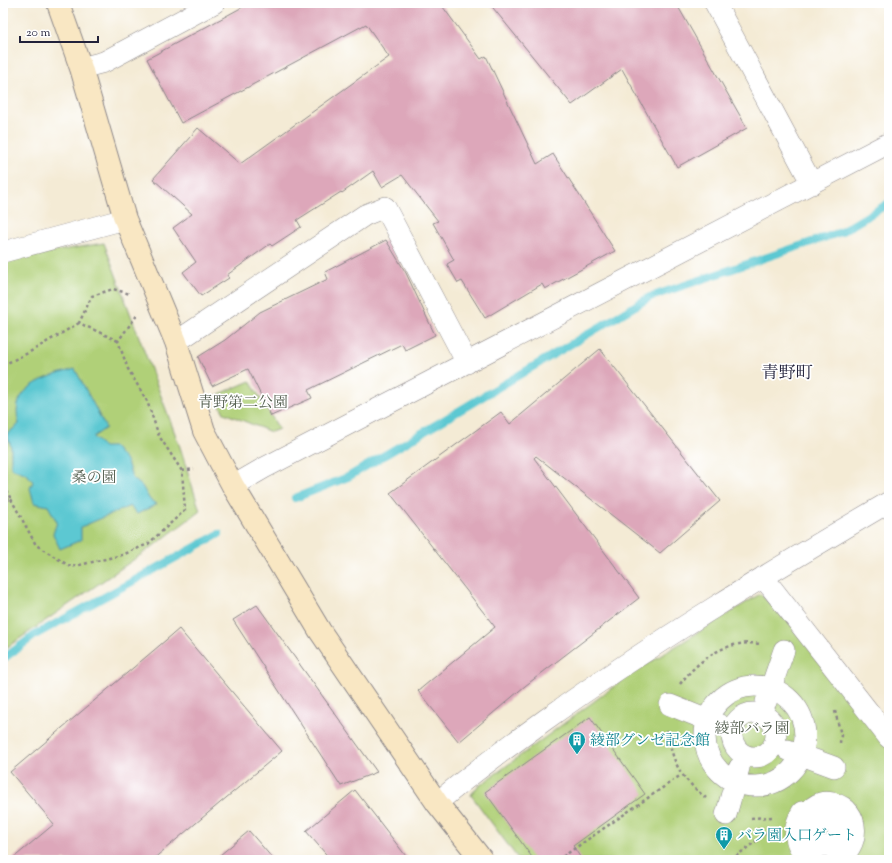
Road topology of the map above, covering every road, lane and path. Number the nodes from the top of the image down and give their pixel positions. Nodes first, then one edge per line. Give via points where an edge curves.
1 (58, 3) edge
2 (214, 3) edge
3 (716, 3) edge
4 (82, 68) junction
5 (889, 143) edge
6 (812, 184) junction
7 (125, 219) junction
8 (3, 252) edge
9 (133, 295) dead end
10 (137, 307) dead end
11 (79, 323) junction
12 (118, 341) junction
13 (176, 342) junction
14 (467, 363) junction
15 (3, 365) edge
16 (194, 469) dead end
17 (182, 471) junction
18 (3, 485) edge
19 (232, 486) junction
20 (11, 500) junction
21 (3, 501) edge
22 (889, 502) edge
23 (763, 577) junction
24 (784, 650) dead end
25 (771, 688) junction
26 (670, 705) dead end
27 (762, 714) junction
28 (708, 720) junction
29 (733, 730) junction
30 (889, 738) edge
31 (774, 745) junction
32 (743, 754) junction
33 (801, 754) junction
34 (834, 768) dead end
35 (681, 775) dead end
36 (736, 782) junction
37 (437, 803) junction
38 (726, 815) dead end
39 (482, 860) edge
40 (558, 860) edge

1 - 4 street
2 - 4 street via 104,62
3 - 6 street
4 - 7 street
5 - 6 street
6 - 14 street
7 - 8 street
7 - 13 street
9 - 11 path via 113,289 92,296
10 - 12 path via 138,314
11 - 12 path
11 - 15 path
12 - 17 path via 128,369 148,401 159,436
13 - 14 street via 365,214 386,207
13 - 19 street via 204,431
14 - 19 street
16 - 17 path
17 - 20 path via 185,510 148,544 122,555 70,567 36,545
18 - 20 path
19 - 37 street via 320,631
20 - 21 path
22 - 23 street
23 - 30 street
23 - 37 street via 592,686 464,779
24 - 25 street
25 - 27 street
25 - 28 street via 744,687 729,693 716,704
25 - 33 street via 790,699 799,712 805,728 805,744
26 - 28 street
27 - 29 street via 747,714 740,717
27 - 31 street via 774,723 777,738
28 - 29 street
28 - 36 street via 704,734 707,751 714,766 726,778
29 - 32 street via 734,744
31 - 32 street via 764,755 757,757
31 - 33 street
32 - 36 street
33 - 34 street
33 - 36 street via 789,773 775,782 759,786
35 - 40 path
36 - 38 street
37 - 39 street

